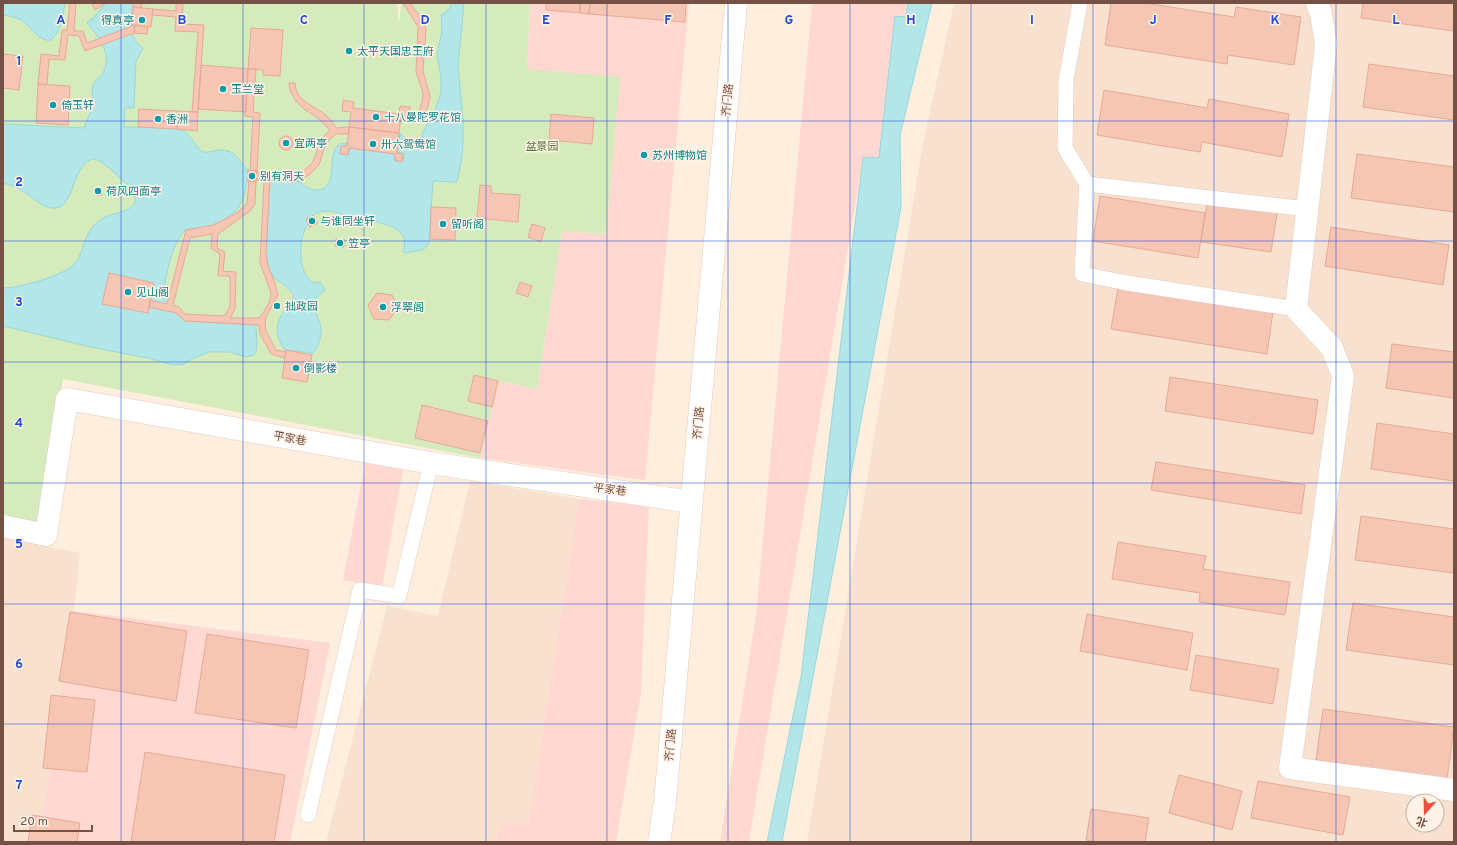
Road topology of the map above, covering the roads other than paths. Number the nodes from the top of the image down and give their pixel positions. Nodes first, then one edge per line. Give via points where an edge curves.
1 (736, 3) edge
2 (1080, 3) edge
3 (1317, 3) edge
4 (1087, 184) junction
5 (1307, 209) junction
6 (1296, 309) junction
7 (431, 463) junction
8 (692, 502) junction
9 (3, 526) edge
10 (1454, 790) edge
11 (308, 815) dead end
12 (659, 842) edge

1 - 8 street, 齐门路
2 - 4 lane via 1066,80 1065,148
3 - 5 street via 1326,44
4 - 5 lane
4 - 6 lane via 1082,274
5 - 6 street
6 - 10 street via 1332,348 1343,376 1290,768
7 - 8 street, 平家巷
7 - 9 street, 平家巷 via 67,399 46,535
7 - 11 lane via 399,596 360,590
8 - 12 street, 齐门路 via 665,802

